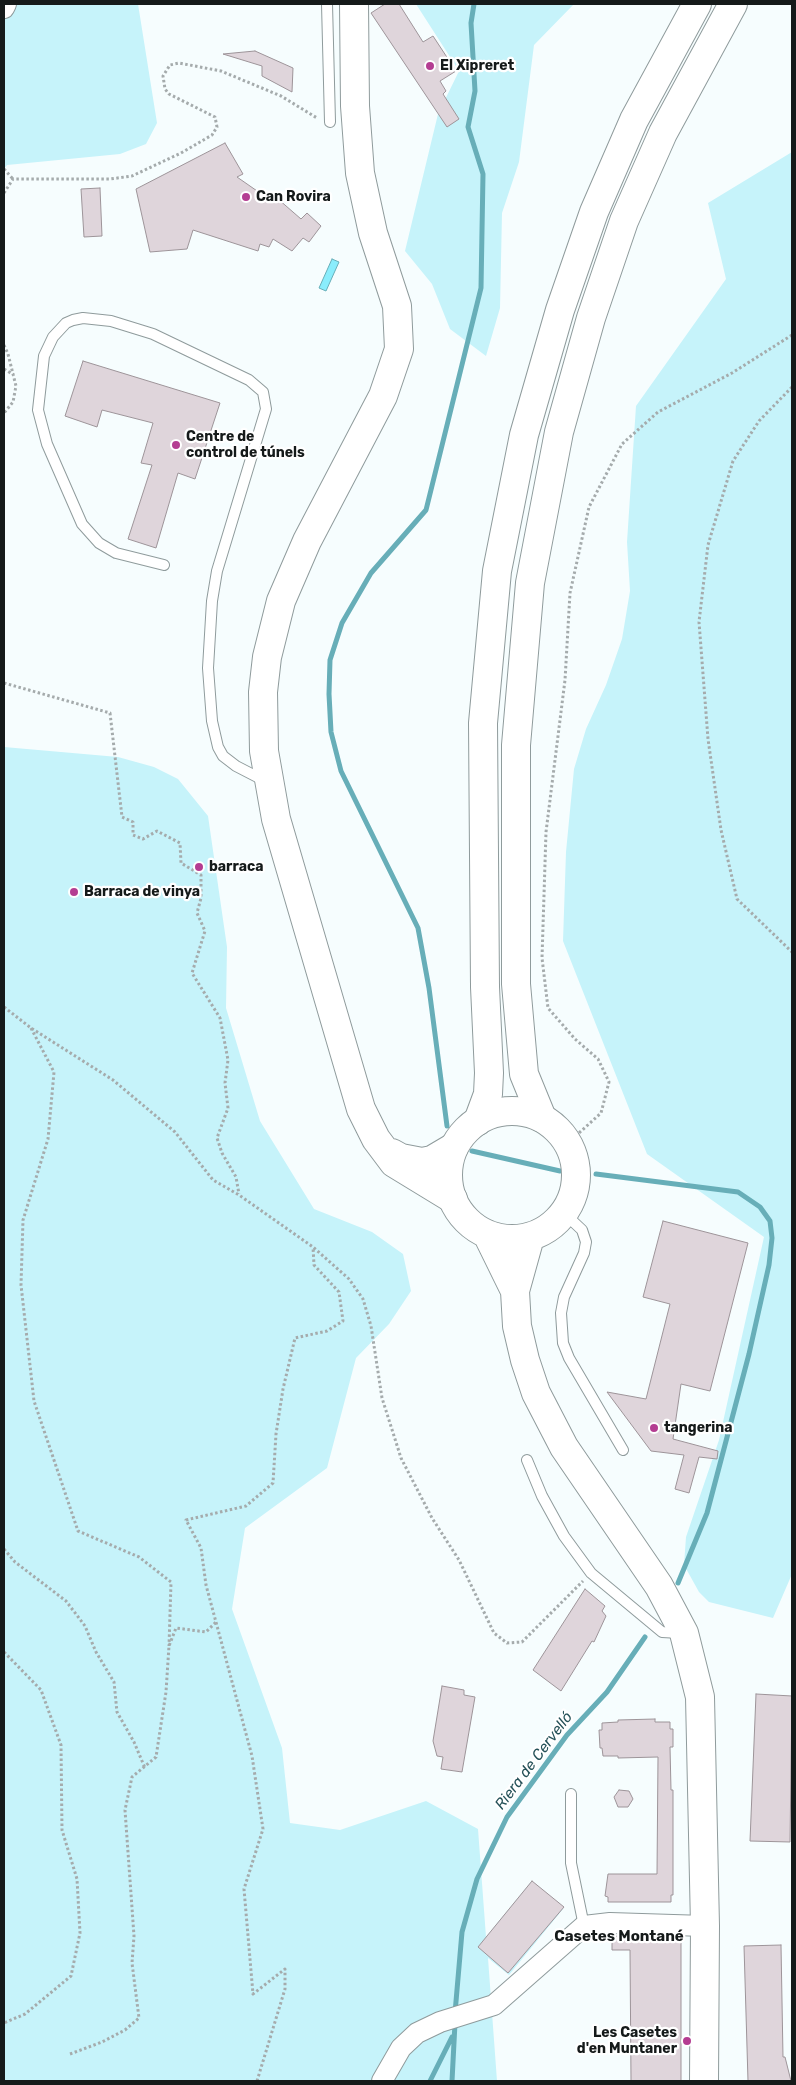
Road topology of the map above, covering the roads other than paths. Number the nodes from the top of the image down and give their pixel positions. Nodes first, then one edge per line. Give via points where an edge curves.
1 (6, 4) edge
2 (327, 4) edge
3 (354, 4) edge
4 (697, 4) edge
5 (733, 4) edge
6 (4, 8) edge
7 (330, 122) road end
8 (164, 565) dead end
9 (268, 782) junction
10 (542, 1118) junction
11 (478, 1121) junction
12 (454, 1147) junction
13 (384, 1149) junction
14 (453, 1199) junction
15 (564, 1214) junction
16 (486, 1234) junction
17 (530, 1237) junction
18 (515, 1291) junction
19 (623, 1450) dead end
20 (527, 1460) dead end
21 (684, 1633) junction
22 (571, 1794) dead end
23 (584, 1926) junction
24 (705, 1926) junction
25 (382, 2081) edge
26 (704, 2081) edge

1 - 6 street
2 - 7 lane
3 - 9 main road via 355,106 360,172 373,233 397,306 399,349 383,396 292,572 274,627 263,692 262,732
4 - 11 main road via 634,120 594,212 560,310 524,435 501,551 483,723 485,987 489,1073 488,1094
5 - 10 main road via 663,133 624,221 591,318 559,432 530,582 516,745 516,984 524,1074
8 - 9 lane via 116,553 99,543 82,524 47,444 38,410 44,356 53,337 73,320 112,321 146,331 249,380 263,392 266,409 217,570 208,668 212,721 218,747 223,756 236,766
9 - 13 main road via 286,858 354,1086 369,1128
10 - 11 main road via 510,1111
10 - 15 main road via 557,1129 575,1160 576,1179
11 - 12 main road via 466,1130
12 - 13 main road via 422,1162 400,1158
12 - 14 main road via 448,1172
13 - 14 main road via 394,1163
14 - 16 main road via 472,1226
15 - 17 main road via 549,1228
15 - 19 lane via 582,1230 586,1242 564,1297 561,1313 563,1342 569,1358
16 - 17 main road via 501,1239
16 - 18 main road
17 - 18 main road
18 - 21 main road via 517,1326 525,1360 548,1418 659,1586
20 - 21 lane via 564,1536 591,1574 662,1632
21 - 24 main road via 700,1697
22 - 23 lane via 570,1863
23 - 24 street via 610,1923
23 - 25 street via 494,2006 417,2033 401,2048
24 - 26 main road

